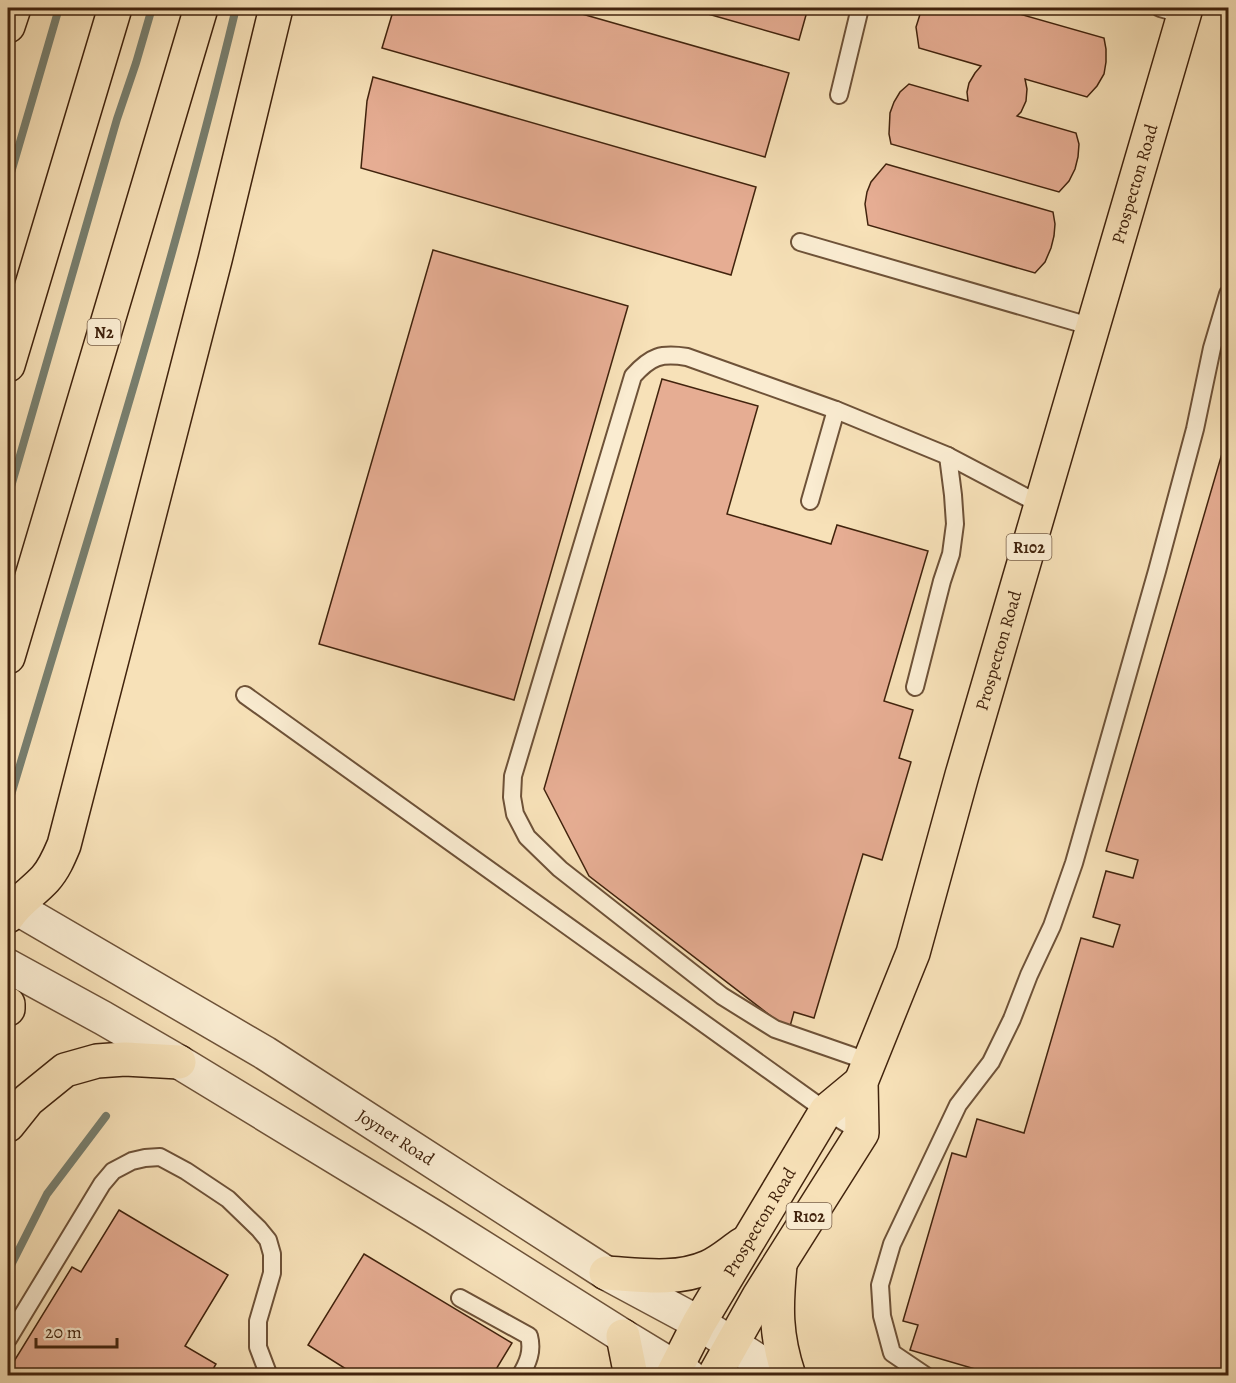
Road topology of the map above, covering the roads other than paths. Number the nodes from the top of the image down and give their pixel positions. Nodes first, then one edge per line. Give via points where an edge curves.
1 (14, 8) edge
2 (114, 8) edge
3 (201, 8) edge
4 (276, 8) edge
5 (861, 8) edge
6 (1177, 10) edge
7 (8, 26) edge
8 (839, 95) dead end
9 (800, 242) dead end
10 (1228, 294) edge
11 (1093, 327) junction
12 (8, 365) edge
13 (836, 410) junction
14 (948, 456) junction
15 (810, 501) dead end
16 (1041, 505) junction
17 (8, 657) edge
18 (915, 687) dead end
19 (245, 695) dead end
20 (10, 909) edge
21 (8, 966) edge
22 (8, 1004) edge
23 (8, 1008) edge
24 (179, 1062) junction
25 (866, 1072) junction
26 (826, 1111) junction
27 (8, 1125) edge
28 (862, 1133) junction
29 (748, 1240) junction
30 (781, 1260) junction
31 (606, 1273) junction
32 (460, 1298) dead end
33 (699, 1323) junction
34 (623, 1336) junction
35 (8, 1339) edge
36 (732, 1344) junction
37 (679, 1373) edge
38 (269, 1376) edge
39 (520, 1376) edge
40 (631, 1376) edge
41 (714, 1376) edge
42 (783, 1376) edge
43 (789, 1376) edge
44 (926, 1376) edge

1 - 7 main road
2 - 12 main road
3 - 17 main road, N2
4 - 20 main road via 64,845 51,872
5 - 8 lane
6 - 11 main road, Prospecton Road / R102
9 - 11 lane
10 - 44 lane via 1157,571 1074,863 1052,926 991,1062 958,1105 892,1244 880,1285 882,1316 892,1353
11 - 16 main road, Prospecton Road / R102
13 - 14 lane
13 - 15 lane
13 - 25 lane via 687,357 659,357 644,363 633,376 513,776 512,796 515,814 527,837 560,869 722,996 775,1029
14 - 16 lane
14 - 18 lane via 955,524 951,554
16 - 25 main road, Prospecton Road / R102 via 913,954
19 - 26 lane
20 - 31 street, Joyner Road via 264,1053
21 - 24 street
22 - 23 main road
24 - 27 main road via 125,1059 97,1061 65,1070 28,1100
24 - 34 street
25 - 26 main road, Prospecton Road / R102
25 - 28 main road, Prospecton Road / R102
26 - 28 lane
26 - 29 main road, Prospecton Road / R102
28 - 30 main road, Prospecton Road / R102
29 - 31 main road via 709,1267 681,1275
29 - 33 main road, Prospecton Road / R102
30 - 36 main road, Prospecton Road / R102
30 - 43 main road via 778,1329
31 - 33 street, Joyner Road
32 - 39 lane via 529,1336 530,1357
33 - 36 street, Joyner Road
33 - 37 main road, Prospecton Road / R102
34 - 37 street
34 - 40 main road
35 - 38 lane via 102,1184 113,1171 132,1161 159,1157 228,1199 268,1240 272,1273 258,1321 258,1347
36 - 41 main road, Prospecton Road / R102
36 - 42 street, Joyner Road

